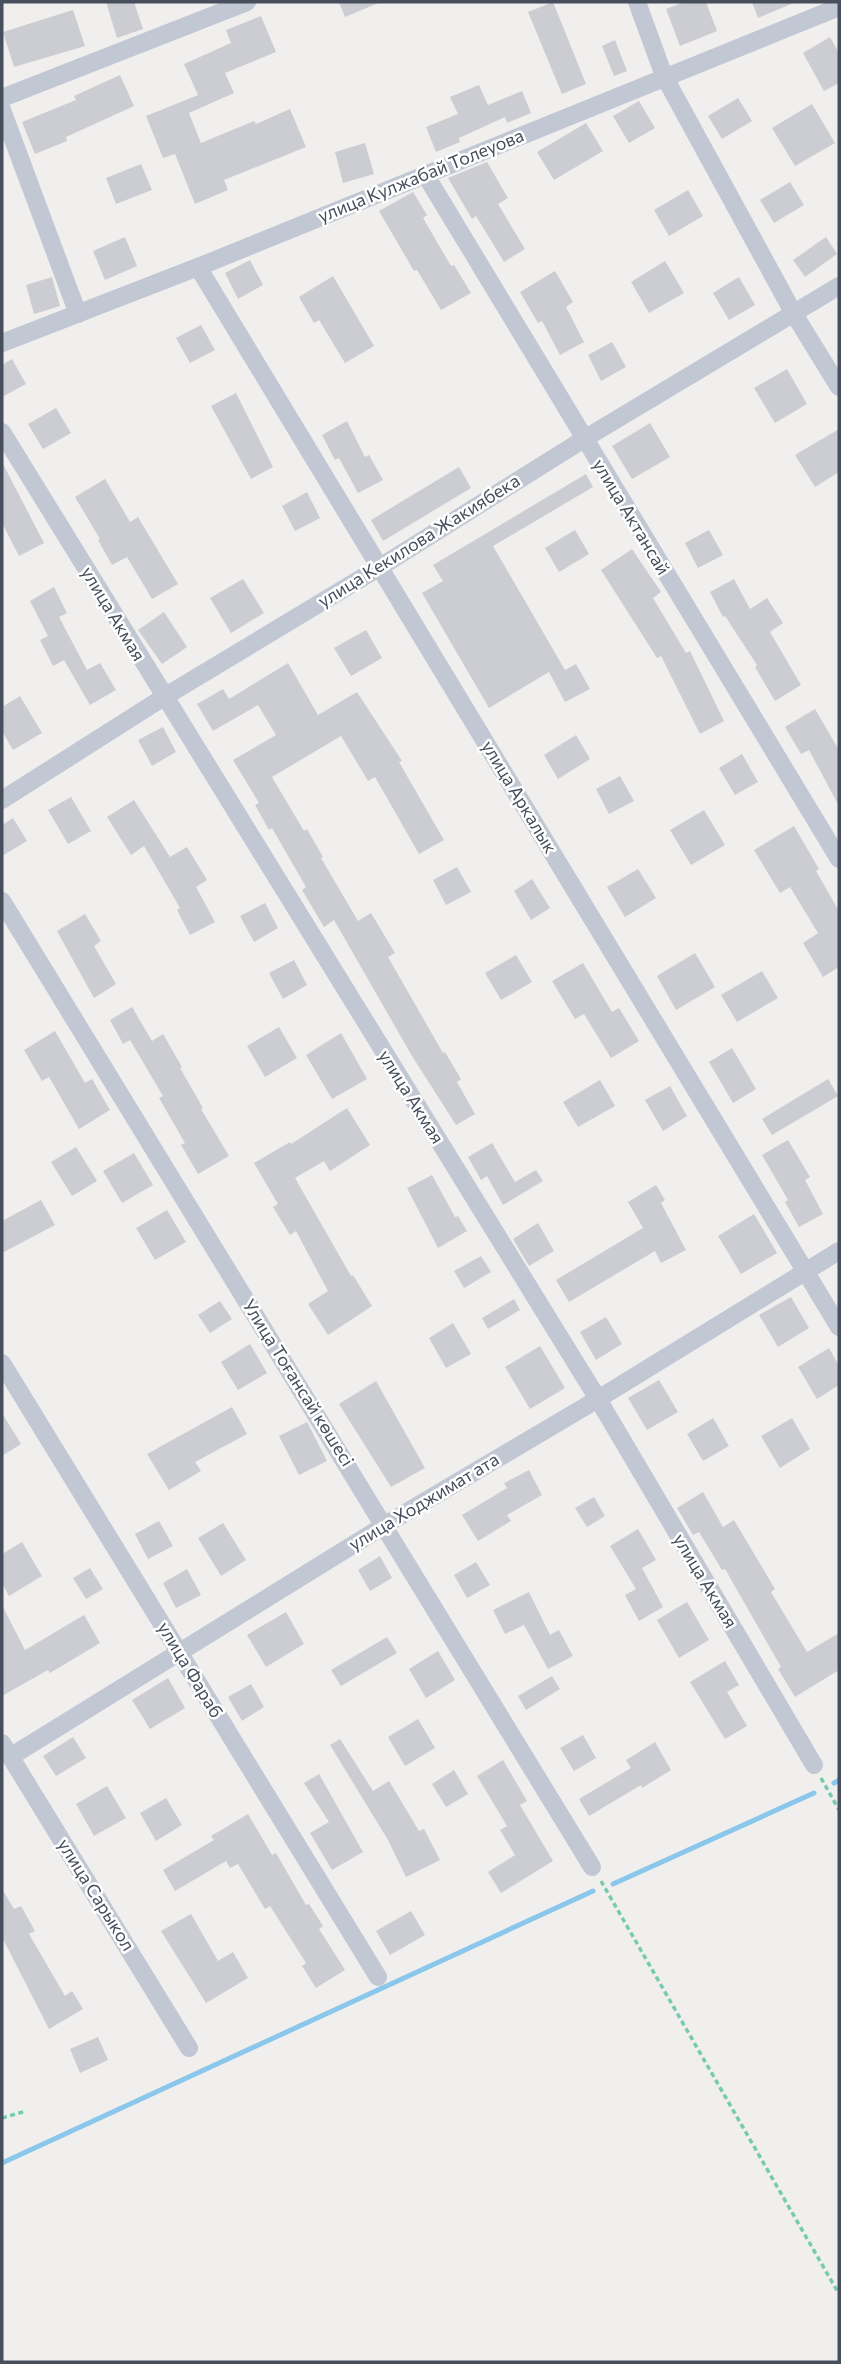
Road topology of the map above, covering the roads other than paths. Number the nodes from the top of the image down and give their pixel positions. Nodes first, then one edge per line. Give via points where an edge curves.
1 (247, 2) edge
2 (637, 2) edge
3 (839, 7) edge
4 (664, 76) junction
5 (2, 98) edge
6 (2, 110) edge
7 (425, 174) junction
8 (198, 267) junction
9 (839, 286) edge
10 (78, 314) junction
11 (794, 314) junction
12 (2, 343) edge
13 (839, 387) edge
14 (2, 432) edge
15 (584, 439) junction
16 (380, 567) junction
17 (164, 697) junction
18 (2, 800) edge
19 (839, 859) edge
20 (2, 901) edge
21 (839, 1251) edge
22 (807, 1271) junction
23 (839, 1327) edge
24 (2, 1363) edge
25 (598, 1399) junction
26 (385, 1525) junction
27 (180, 1652) junction
28 (6, 1750) edge
29 (814, 1765) road end
30 (592, 1867) road end
31 (377, 1976) dead end
32 (189, 2048) dead end

1 - 5 street
2 - 4 street
3 - 4 street, улица Кулжабай Толеуова
4 - 7 street, улица Кулжабай Толеуова
4 - 11 street
6 - 10 street
7 - 8 street, улица Кулжабай Толеуова
7 - 15 street, улица Актансай
8 - 10 street, улица Кулжабай Толеуова
8 - 16 street, улица Аркалык
9 - 11 street, улица Кекилова Жакиябека
10 - 12 street, улица Кулжабай Толеуова
11 - 13 street
11 - 15 street, улица Кекилова Жакиябека
14 - 17 street, улица Акмая
15 - 16 street, улица Кекилова Жакиябека
15 - 19 street, улица Актансай
16 - 17 street, улица Кекилова Жакиябека
16 - 22 street, улица Аркалык
17 - 18 street, улица Кекилова Жакиябека
17 - 25 street, улица Акмая
20 - 26 street, Улица Тоғансай көшесі
21 - 22 street, улица Ходжимат ата
22 - 23 street, улица Аркалык
22 - 25 street, улица Ходжимат ата
24 - 27 street, улица Фараб
25 - 26 street, улица Ходжимат ата
25 - 29 street, улица Акмая
26 - 27 street, улица Ходжимат ата
26 - 30 street, Улица Тоғансай көшесі
27 - 28 street, улица Ходжимат ата
27 - 31 street, улица Фараб
28 - 32 street, улица Сарыкол

